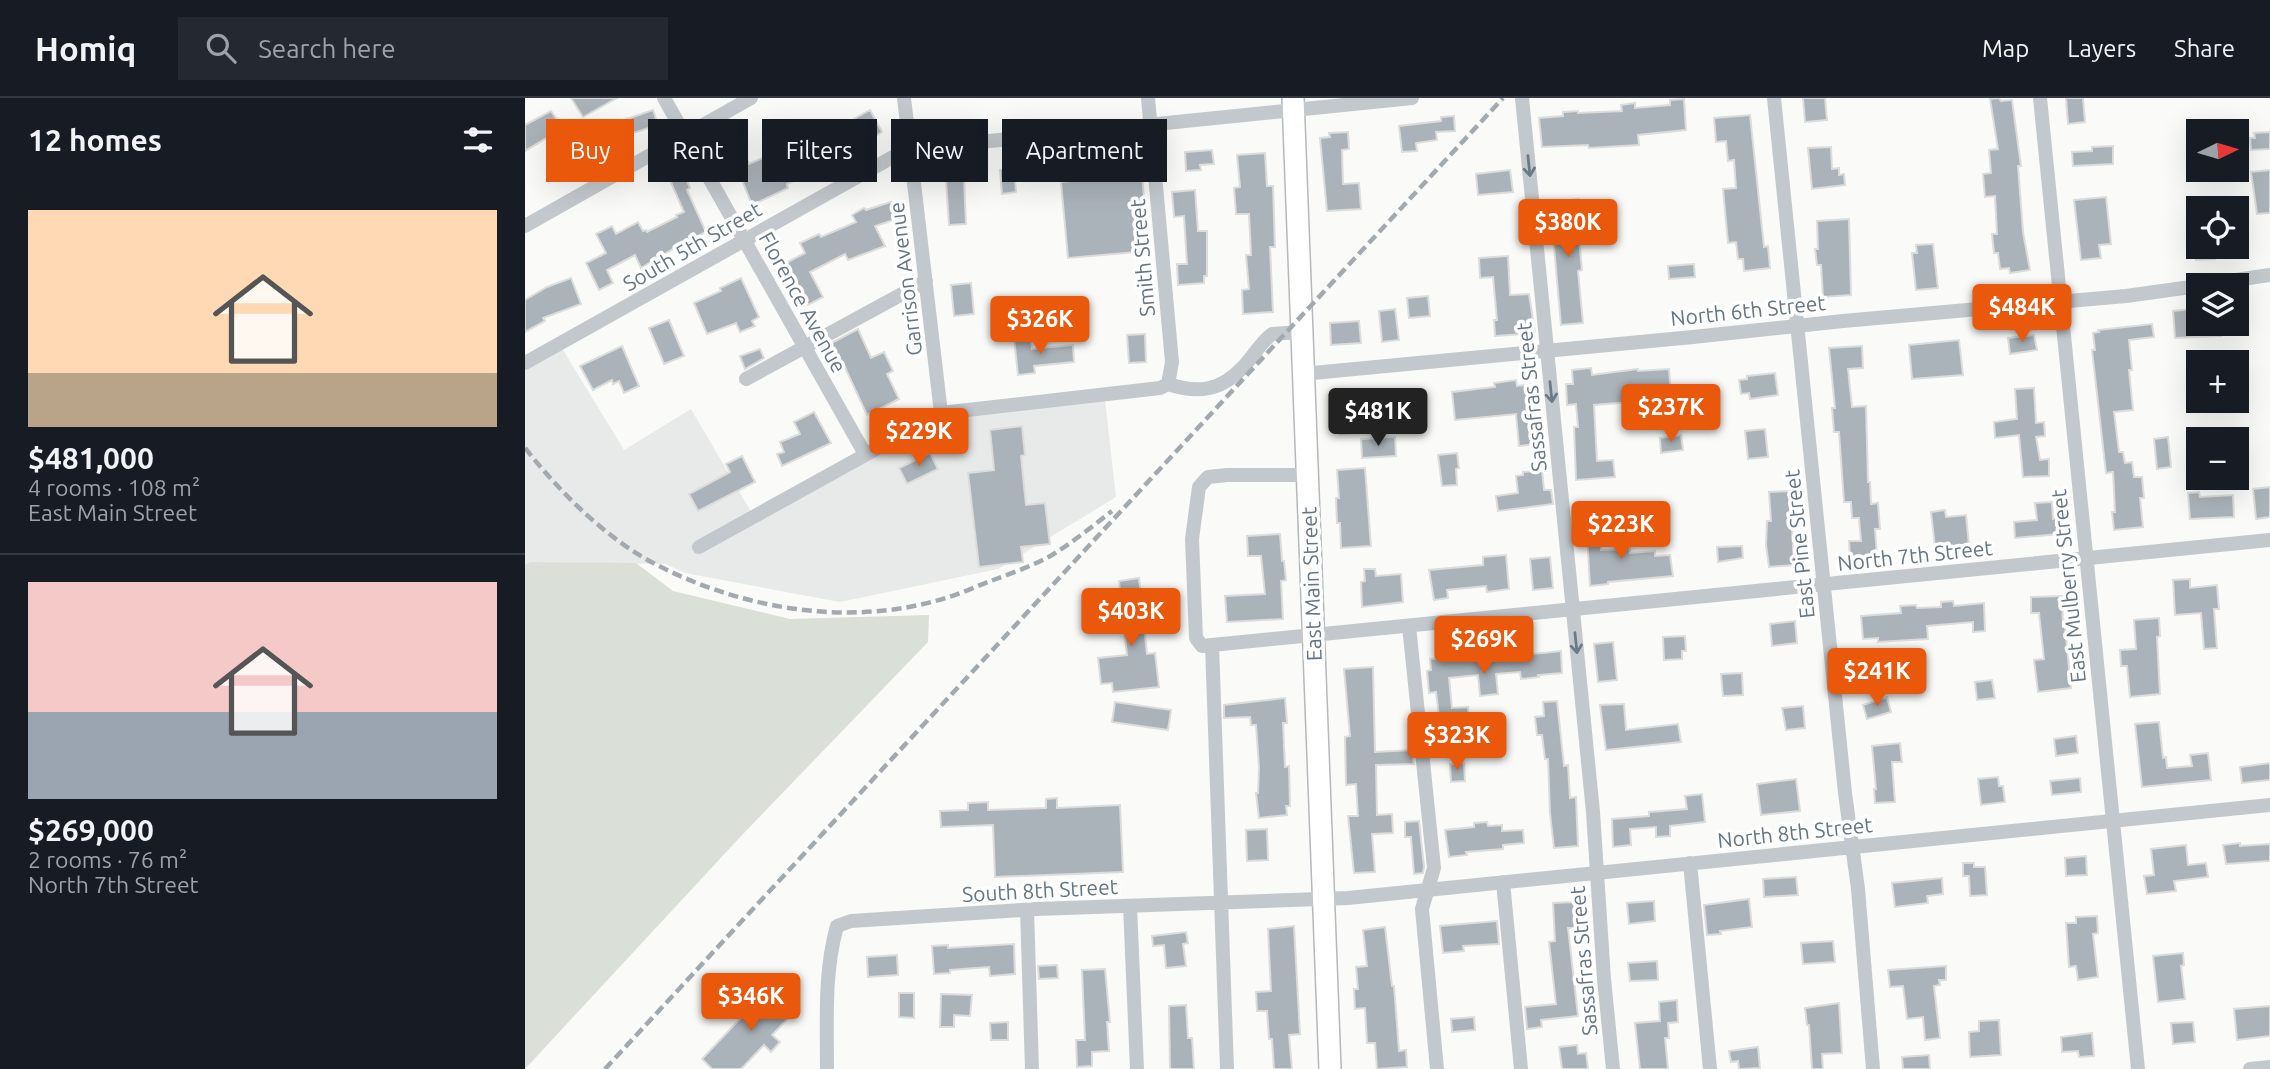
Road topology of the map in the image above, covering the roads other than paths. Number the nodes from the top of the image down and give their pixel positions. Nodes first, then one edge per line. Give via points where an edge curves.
1 (664, 98) edge
2 (751, 98) edge
3 (904, 98) edge
4 (1148, 98) edge
5 (1412, 98) edge
6 (1522, 98) edge
7 (1775, 98) edge
8 (2040, 98) edge
9 (1293, 104) edge
10 (676, 119) edge
11 (715, 119) edge
12 (907, 119) edge
13 (1150, 119) edge
14 (1167, 122) edge
15 (648, 157) edge
16 (891, 158) edge
17 (712, 182) edge
18 (915, 182) edge
19 (1156, 182) edge
20 (525, 226) edge
21 (744, 240) junction
22 (2270, 275) edge
23 (2249, 278) edge
24 (926, 281) junction
25 (2186, 287) edge
26 (2060, 302) junction
27 (1799, 326) junction
28 (1301, 331) junction
29 (804, 346) junction
30 (1547, 351) junction
31 (525, 363) edge
32 (1302, 374) junction
33 (747, 379) dead end
34 (1168, 384) junction
35 (941, 413) junction
36 (865, 454) junction
37 (1307, 475) junction
38 (2270, 540) edge
39 (699, 547) dead end
40 (2086, 559) junction
41 (1825, 585) junction
42 (1573, 610) junction
43 (1409, 626) junction
44 (1313, 636) junction
45 (1212, 645) junction
46 (2270, 805) edge
47 (2113, 821) junction
48 (1853, 848) junction
49 (1690, 863) junction
50 (1597, 873) junction
51 (1503, 882) junction
52 (1428, 890) junction
53 (1324, 899) junction
54 (1220, 903) junction
55 (1130, 906) junction
56 (1027, 910) junction
57 (2270, 1067) edge
58 (827, 1069) edge
59 (1032, 1069) edge
60 (1137, 1069) edge
61 (1227, 1069) edge
62 (1330, 1069) edge
63 (1437, 1069) edge
64 (1521, 1069) edge
65 (1613, 1069) edge
66 (1710, 1069) edge
67 (1873, 1069) edge
68 (2138, 1069) edge
69 (2250, 1069) edge

1 - 10 street, Florence Avenue
2 - 11 street
3 - 12 street, Garrison Avenue
4 - 13 street, Smith Street
5 - 9 street, South 5th Street
6 -> 30 street, Sassafras Street
7 - 27 street, East Pine Street
8 - 26 street, East Mulberry Street
9 - 14 street, South 5th Street
9 - 28 highway, East Main Street
15 - 20 street
16 - 21 street, South 5th Street
17 - 21 street, Florence Avenue
18 - 24 street, Garrison Avenue
19 - 34 street, Smith Street via 1172,362
21 - 29 street, Florence Avenue
21 - 31 street, South 5th Street
22 - 23 street, North 6th Street
24 - 29 street
24 - 35 street, Garrison Avenue
25 - 26 street, North 6th Street
26 - 27 street, North 6th Street
26 - 40 street, East Mulberry Street
27 - 30 street, North 6th Street
27 - 41 street, East Pine Street
28 - 32 highway, East Main Street
28 - 34 street via 1272,334 1229,380 1215,386 1199,391
29 - 33 street
29 - 36 street, Florence Avenue
30 - 32 street, North 6th Street
30 -> 42 street, Sassafras Street
32 - 37 highway, East Main Street
34 - 35 street
35 - 36 street
36 - 39 street
37 - 44 highway, East Main Street
37 - 45 street via 1207,477 1199,487 1192,539 1196,638 1202,646
38 - 40 street, North 7th Street
40 - 41 street, North 7th Street
40 - 47 street, East Mulberry Street
41 - 42 street, North 7th Street
41 - 48 street, East Pine Street
42 - 43 street, North 7th Street
42 -> 50 street, Sassafras Street
43 - 44 street, North 7th Street
43 - 52 street via 1434,868
44 - 45 street, North 7th Street
44 - 53 highway, East Main Street
45 - 54 street
46 - 47 street, North 8th Street
47 - 48 street, North 8th Street
47 - 68 street, East Mulberry Street
48 - 49 street, North 8th Street
48 - 67 street, East Pine Street
49 - 50 street, North 8th Street
49 - 66 street
50 - 51 street, North 8th Street
50 - 65 street, Sassafras Street
51 - 52 street, North 8th Street
51 - 64 street
52 - 53 street, North 8th Street
52 - 63 street via 1422,909
53 - 54 street, South 8th Street
53 - 62 highway, East Main Street
54 - 55 street, South 8th Street
54 - 61 street
55 - 56 street, South 8th Street
55 - 60 street
56 - 58 street, South 8th Street via 851,921 837,926 826,1002
56 - 59 street
57 - 69 street

